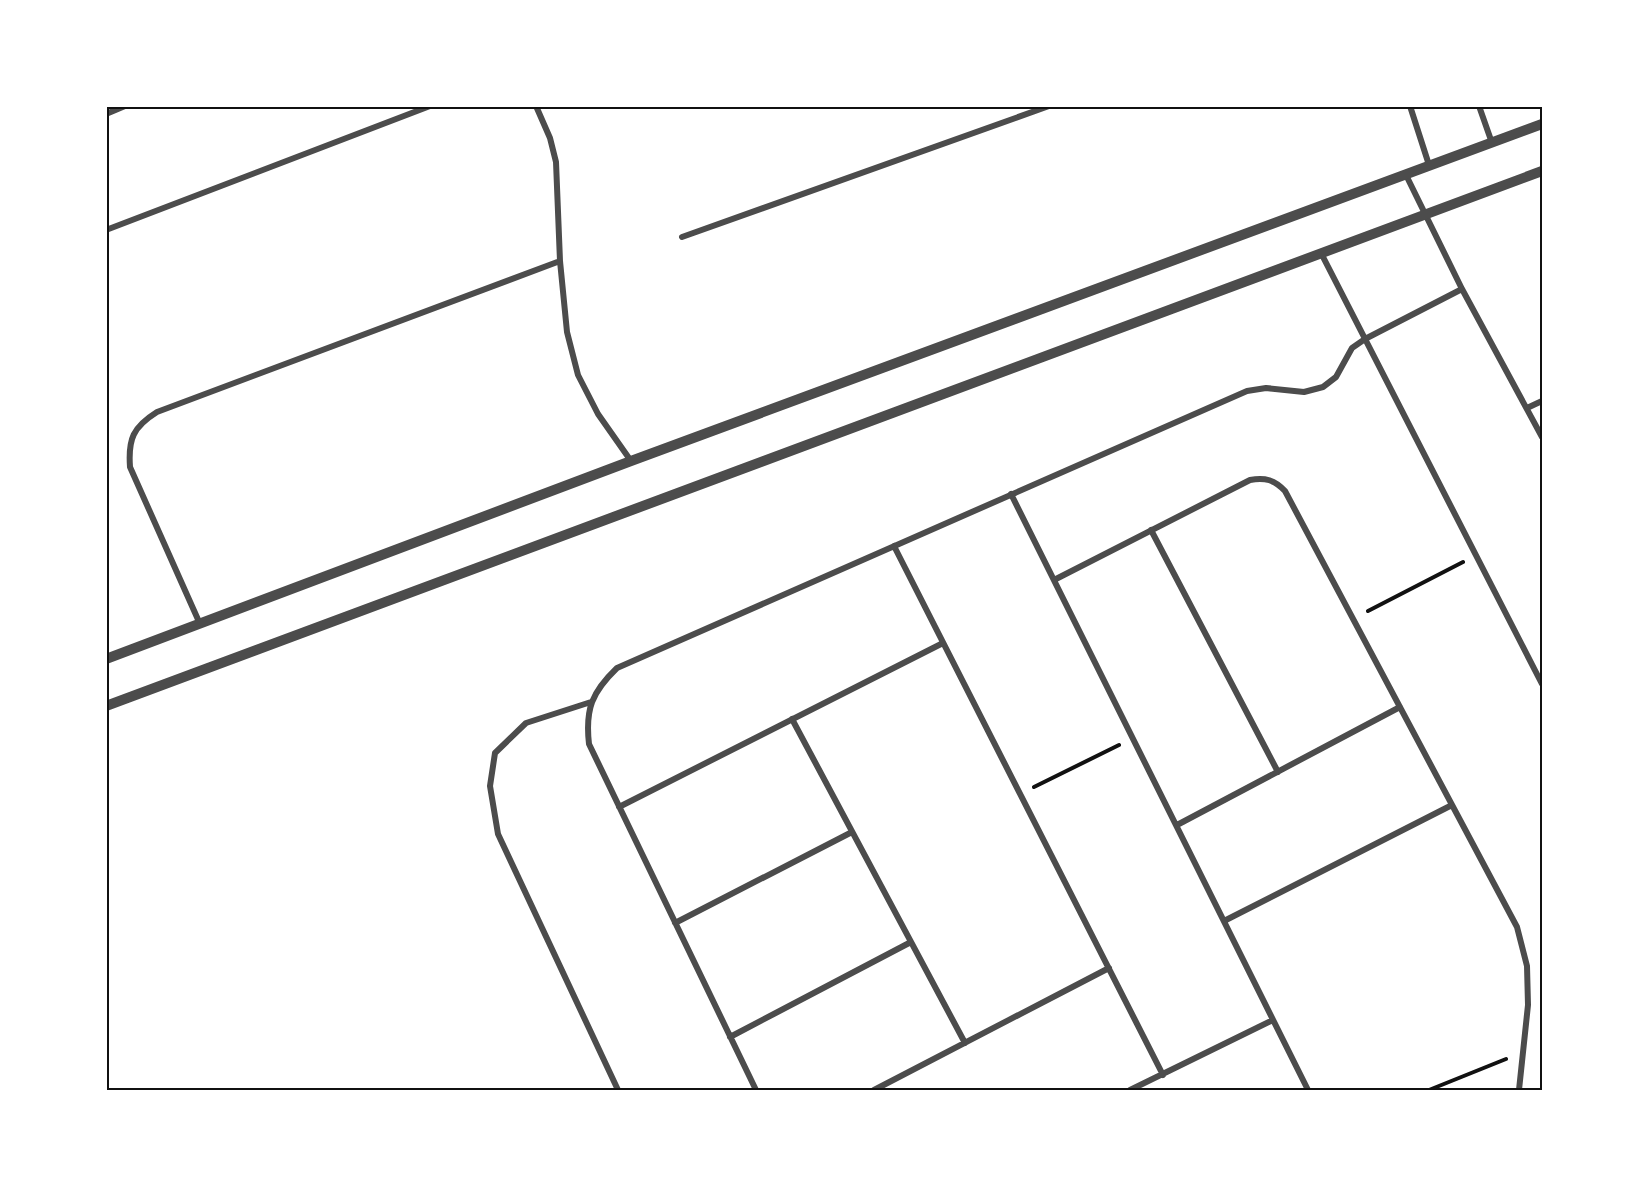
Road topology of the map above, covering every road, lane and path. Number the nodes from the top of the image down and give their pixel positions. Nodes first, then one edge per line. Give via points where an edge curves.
1 (125, 106) edge
2 (430, 106) edge
3 (536, 106) edge
4 (1049, 106) edge
5 (1410, 106) edge
6 (1479, 106) edge
7 (106, 114) edge
8 (1542, 124) edge
9 (1492, 143) junction
10 (1429, 165) junction
11 (1542, 171) edge
12 (1406, 175) junction
13 (1426, 215) junction
14 (106, 230) edge
15 (682, 237) dead end
16 (1322, 255) junction
17 (560, 261) junction
18 (1462, 289) junction
19 (1365, 339) junction
20 (1542, 401) edge
21 (1527, 408) junction
22 (1542, 437) edge
23 (631, 462) junction
24 (1011, 494) junction
25 (1151, 530) junction
26 (894, 546) junction
27 (1477, 555) junction
28 (1054, 580) junction
29 (1353, 619) junction
30 (200, 624) junction
31 (943, 643) junction
32 (106, 659) edge
33 (1540, 672) edge
34 (1542, 684) edge
35 (591, 702) junction
36 (106, 706) edge
37 (1400, 707) junction
38 (792, 719) junction
39 (1133, 738) junction
40 (1278, 772) junction
41 (1020, 795) junction
42 (1452, 805) junction
43 (619, 807) junction
44 (1177, 825) junction
45 (852, 832) junction
46 (1224, 921) junction
47 (675, 923) junction
48 (911, 942) junction
49 (1109, 968) junction
50 (1273, 1020) junction
51 (730, 1037) junction
52 (965, 1043) junction
53 (1523, 1052) junction
54 (1162, 1075) junction
55 (618, 1090) edge
56 (756, 1090) edge
57 (874, 1090) edge
58 (1130, 1090) edge
59 (1308, 1090) edge
60 (1430, 1090) edge
61 (1519, 1090) edge

1 - 7 street
2 - 14 street
3 - 17 street via 556,162
4 - 15 street
5 - 10 street
6 - 9 street
8 - 9 street
9 - 10 street
10 - 12 street
11 - 13 street
12 - 13 street
12 - 23 street
13 - 16 street
13 - 18 street
16 - 19 street
16 - 36 street
17 - 23 street via 567,332 578,375 598,414
17 - 30 street via 157,412 143,421 131,437 130,467
18 - 19 street
18 - 21 street
19 - 24 street via 1353,348 1336,377 1323,387 1304,392 1266,388 1247,391
19 - 27 street
20 - 21 street
21 - 22 street
23 - 30 street
24 - 26 street
24 - 28 street
25 - 28 street
25 - 29 street via 1250,480 1269,479 1286,491
25 - 40 street
26 - 31 street
26 - 35 street via 617,668 601,683
27 - 29 path
27 - 33 street
28 - 39 street
29 - 37 street
30 - 32 street
31 - 38 street
31 - 41 street
33 - 34 street
35 - 43 street via 587,722 589,744
35 - 55 street via 526,723 495,753 490,786 498,834
37 - 40 street
37 - 42 street
38 - 43 street
38 - 45 street
39 - 41 path
39 - 44 street
40 - 44 street
41 - 49 street
42 - 46 street
42 - 53 street via 1517,927 1527,966
43 - 47 street
44 - 46 street
45 - 47 street
45 - 48 street
46 - 50 street
47 - 51 street
48 - 51 street
48 - 52 street
49 - 52 street
49 - 54 street
50 - 54 street
50 - 59 street
51 - 56 street
52 - 57 street
53 - 60 path
53 - 61 street
54 - 58 street

